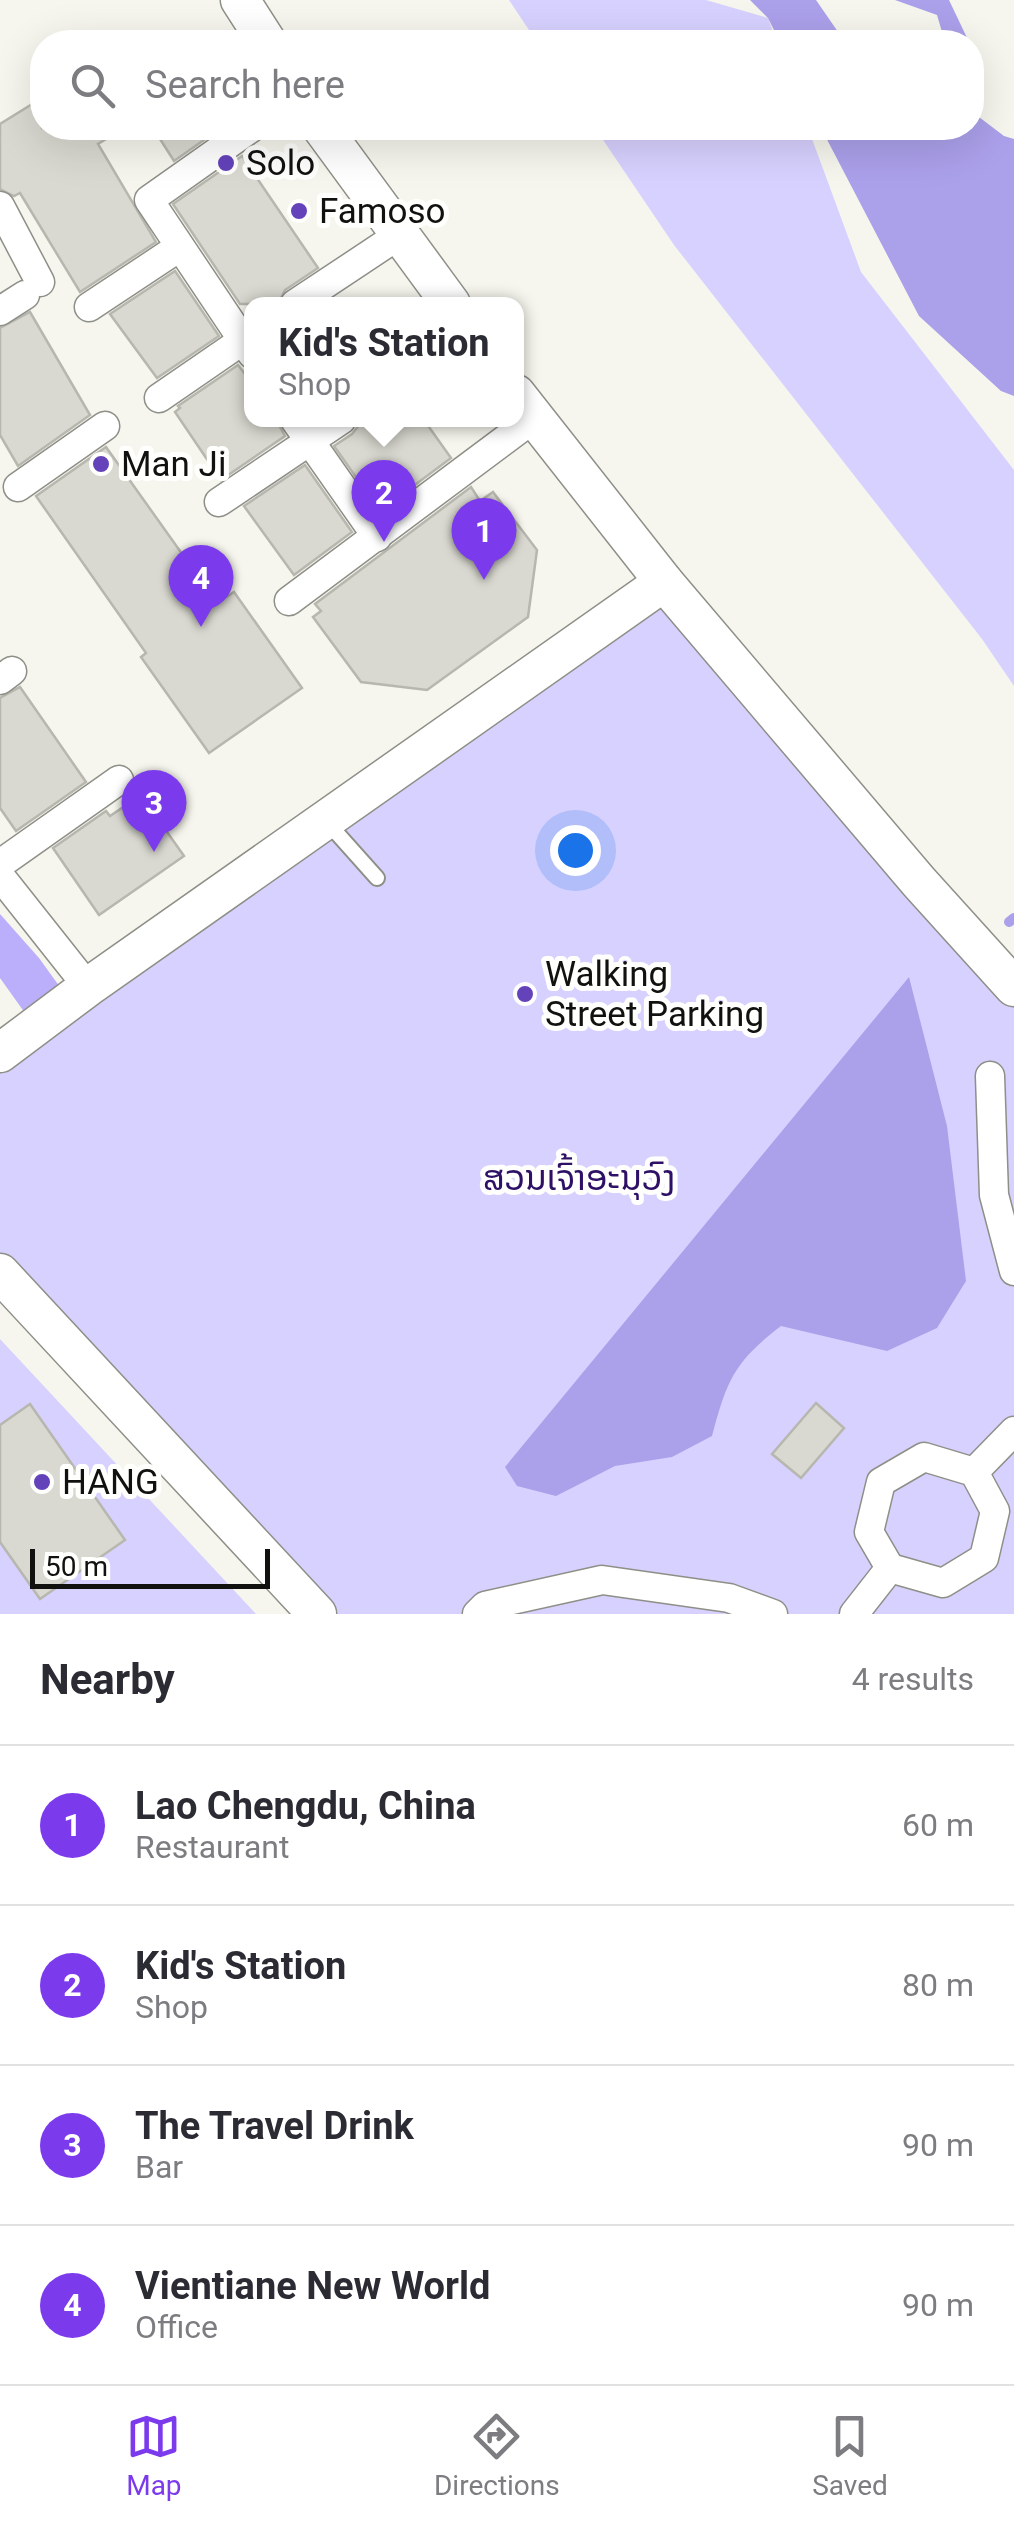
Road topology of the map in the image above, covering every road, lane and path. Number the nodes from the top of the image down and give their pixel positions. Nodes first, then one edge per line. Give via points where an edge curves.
1 (240, 0) edge
2 (259, 30) edge
3 (234, 140) edge
4 (331, 140) edge
5 (0, 206) edge
6 (398, 235) junction
7 (178, 248) junction
8 (305, 297) edge
9 (446, 297) edge
10 (89, 308) dead end
11 (0, 311) edge
12 (244, 338) edge
13 (244, 345) edge
14 (159, 398) dead end
15 (525, 406) edge
16 (105, 426) dead end
17 (501, 427) edge
18 (303, 430) edge
19 (18, 487) dead end
20 (219, 502) dead end
21 (377, 537) junction
22 (664, 582) junction
23 (289, 602) dead end
24 (119, 780) dead end
25 (327, 822) junction
26 (0, 864) edge
27 (0, 876) edge
28 (377, 878) dead end
29 (88, 987) junction
30 (1013, 987) edge
31 (0, 1054) edge
32 (990, 1076) dead end
33 (1014, 1271) edge
34 (0, 1273) edge
35 (1014, 1431) edge
36 (974, 1472) junction
37 (890, 1568) junction
38 (316, 1614) edge
39 (476, 1614) edge
40 (773, 1614) edge
41 (854, 1614) edge

1 - 2 street
3 - 7 street via 148,200
4 - 6 street
5 - 11 street via 33,288
6 - 8 street
6 - 9 street
7 - 10 street
7 - 12 street
13 - 14 street
15 - 22 street
16 - 19 street
17 - 21 street
18 - 20 street
18 - 21 street
21 - 23 street
22 - 25 street
22 - 30 street
24 - 26 street
25 - 28 lane
25 - 29 street
27 - 29 street
29 - 31 street
32 - 33 street via 994,1196
34 - 38 street
35 - 36 street
36 - 37 street via 924,1457 881,1482 869,1532
36 - 37 street via 995,1510 984,1558 943,1583
37 - 41 street
39 - 40 street via 485,1606 602,1580 729,1598

